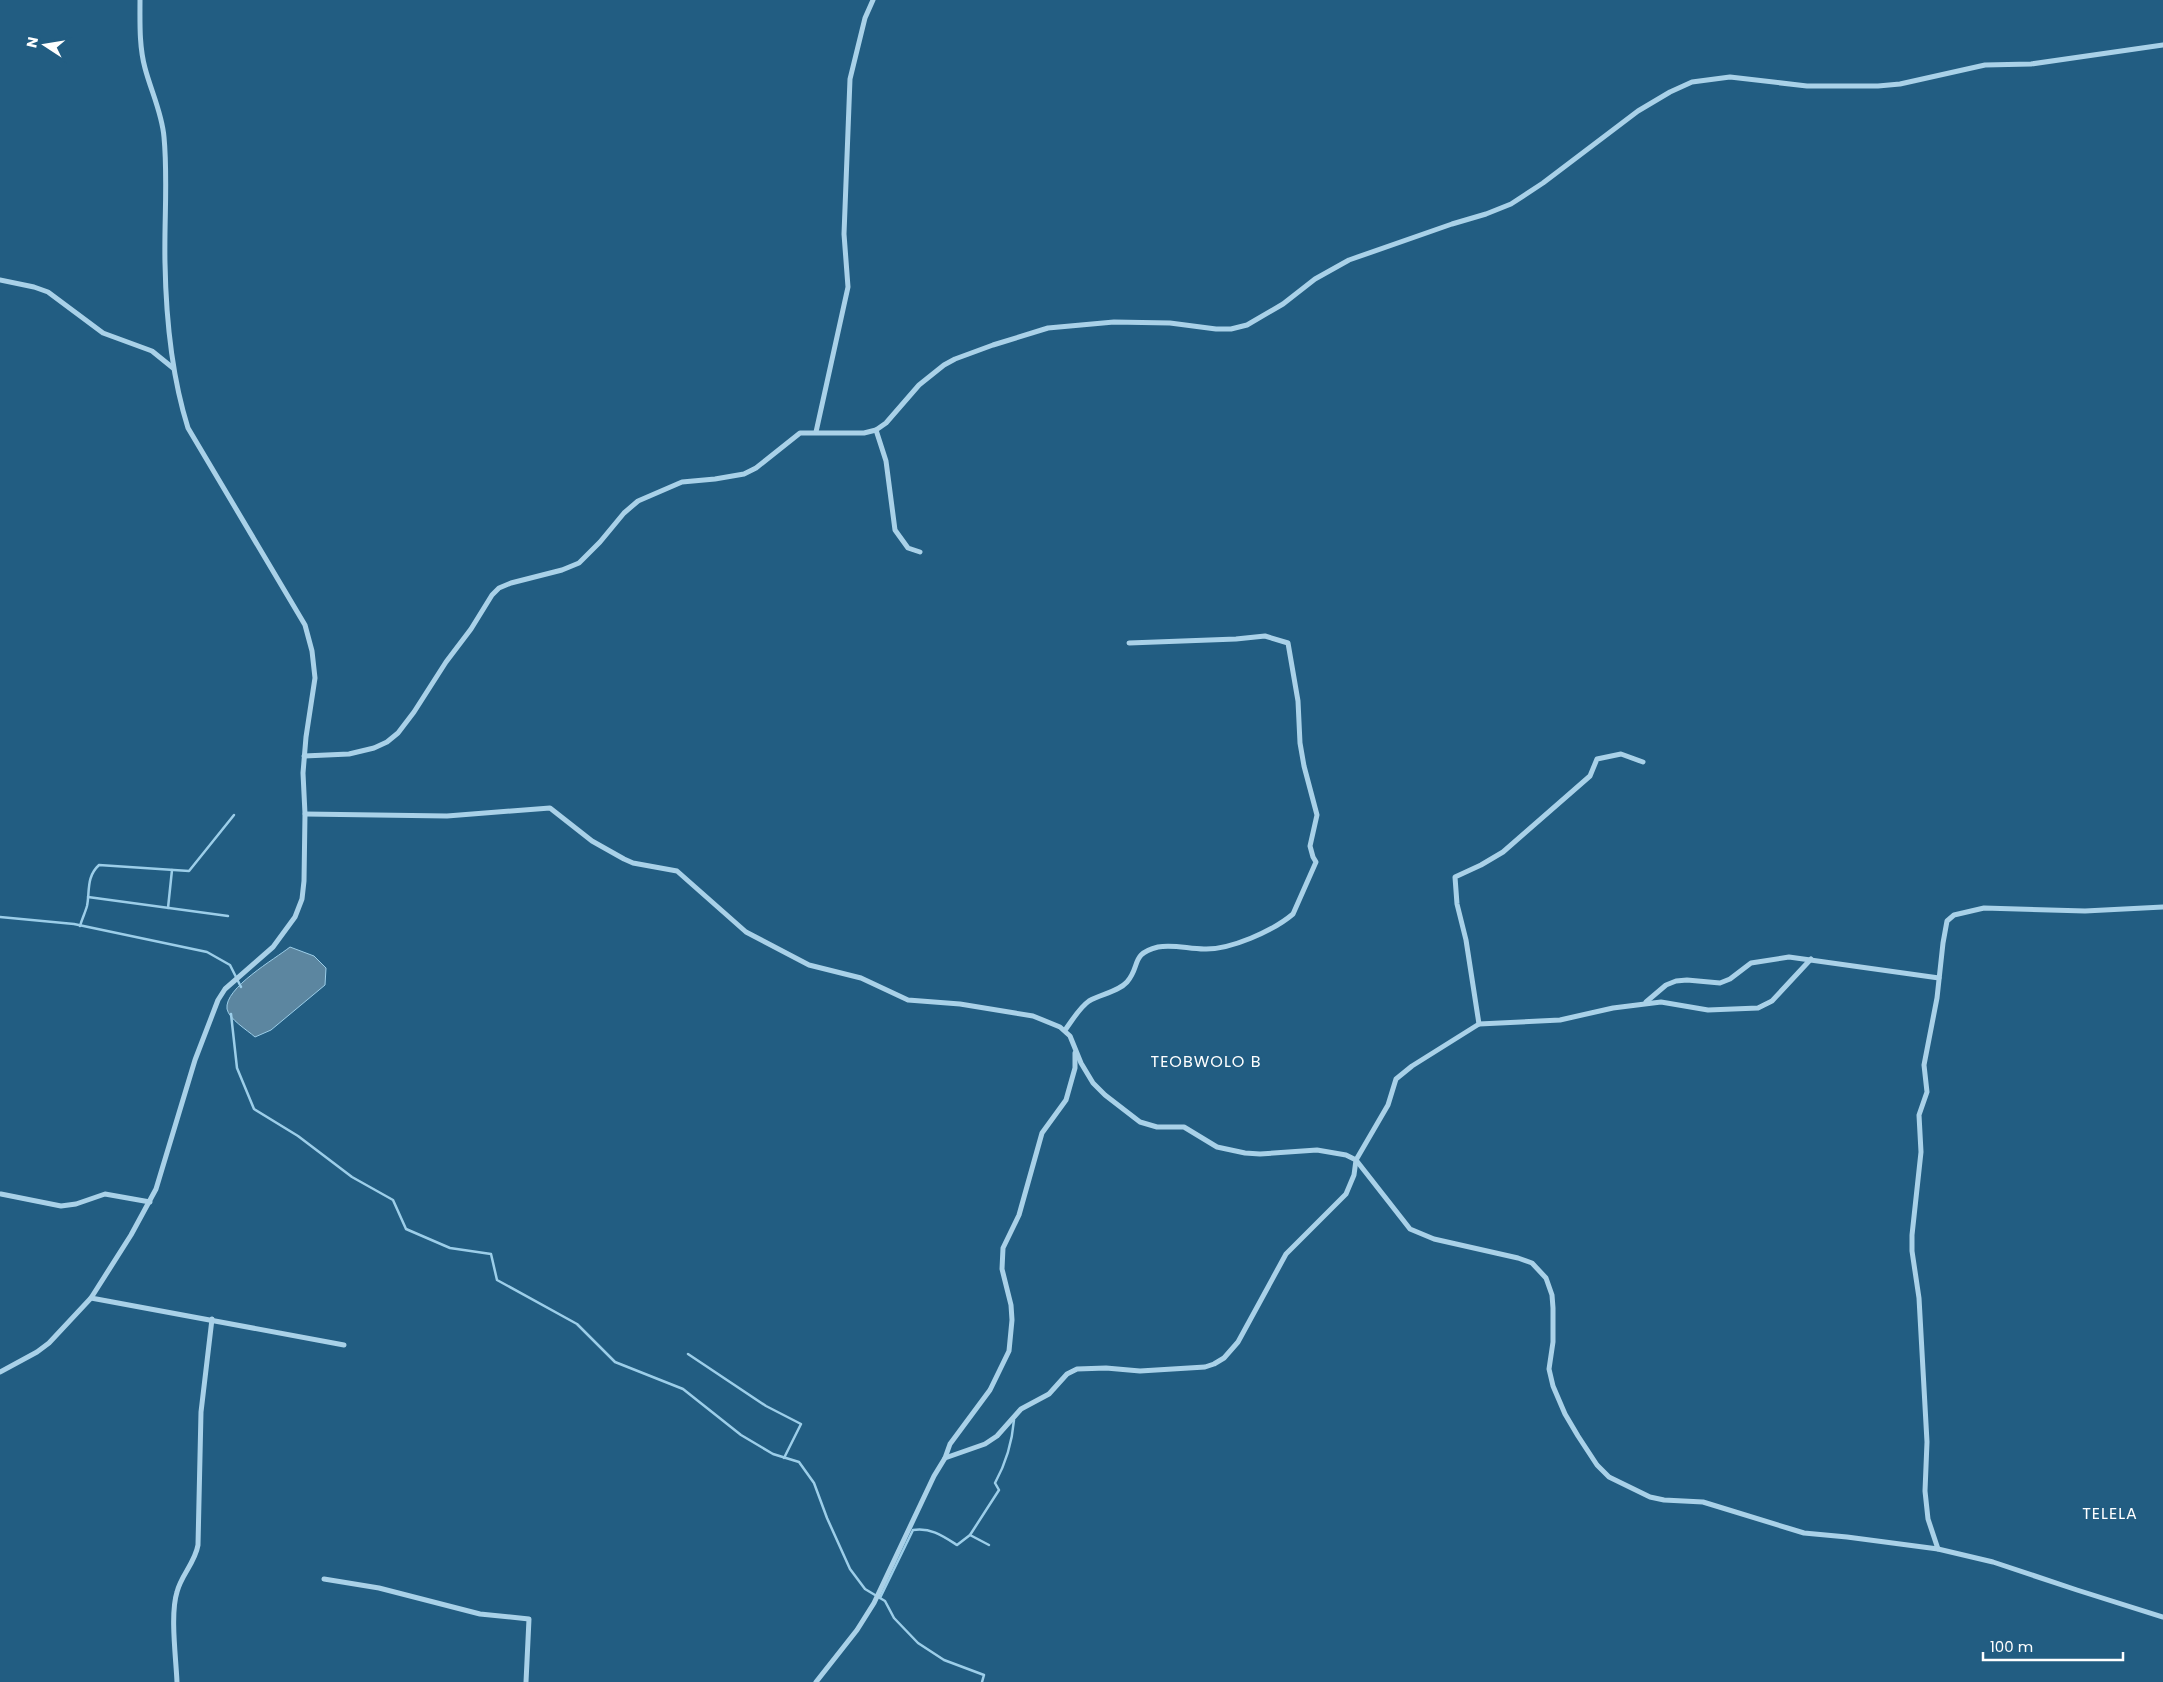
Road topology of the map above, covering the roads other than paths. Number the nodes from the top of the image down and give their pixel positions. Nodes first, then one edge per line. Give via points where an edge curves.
1 (140, 0) edge
2 (873, 0) edge
3 (2163, 45) edge
4 (0, 280) edge
5 (174, 368) junction
6 (876, 430) junction
7 (816, 432) junction
8 (920, 552) dead end
9 (1129, 643) dead end
10 (304, 756) junction
11 (1642, 762) dead end
12 (305, 814) junction
13 (2163, 907) edge
14 (1811, 959) junction
15 (1940, 978) junction
16 (1645, 1003) junction
17 (1479, 1024) junction
18 (1065, 1030) junction
19 (1075, 1048) junction
20 (1356, 1160) junction
21 (1, 1194) dead end
22 (150, 1202) junction
23 (91, 1298) junction
24 (212, 1319) junction
25 (344, 1345) dead end
26 (0, 1372) edge
27 (945, 1458) junction
28 (1938, 1549) junction
29 (324, 1579) dead end
30 (2163, 1617) edge
31 (177, 1682) edge
32 (526, 1682) edge
33 (816, 1682) edge

1 - 5 street via 140,36 145,68 164,135 165,278
2 - 7 street via 862,26 851,70 844,234 848,286
3 - 6 street via 2031,64 1985,65 1878,86 1807,86 1730,77 1692,82 1638,111 1544,183 1511,204 1349,260 1246,325 1216,329 1170,323 1114,322 1048,328 949,362 914,390
4 - 5 street via 48,292 103,333 152,351
5 - 10 street via 188,428 309,636 315,678
6 - 7 street via 864,433
6 - 8 street via 886,461 895,530 908,548
7 - 10 street via 805,431 795,436 744,474 682,482 647,496 624,512 579,562 499,588 398,733 374,748 350,754
9 - 18 street via 1265,636 1288,643 1304,766 1316,807 1310,846 1316,862 1293,914 1286,920 1222,948 1166,946 1146,952 1139,957 1122,987 1089,1001
10 - 12 street
11 - 17 street via 1621,754 1597,759 1590,776 1503,852 1455,877
12 - 18 street via 447,816 550,808 592,841 624,859 677,871 746,932 809,965 861,978 908,1000 1015,1013
12 - 22 street via 304,881 295,917 273,947 225,989 218,1000 195,1060
13 - 15 street via 2085,911 1994,907 1954,915 1947,921
14 - 15 street
14 - 16 street via 1789,957 1751,963 1720,983 1676,980
14 - 16 street via 1772,1001 1758,1008 1708,1010 1674,1003
15 - 28 street via 1924,1065 1927,1092 1919,1115 1921,1152 1912,1235 1927,1442 1925,1491 1928,1519
16 - 17 street via 1560,1020
17 - 20 street via 1396,1079 1384,1112
18 - 19 street
19 - 20 street via 1094,1083 1140,1122 1157,1127 1184,1127 1217,1147 1245,1152 1317,1150
19 - 27 street via 1075,1068 1066,1100 1042,1133 1019,1215 1003,1248 1003,1276 1012,1320 1009,1351 987,1395 950,1444
20 - 27 street via 1346,1194 1286,1254 1238,1342 1224,1358 1195,1368 1140,1371 1077,1368 1049,1394 1021,1409 997,1436 985,1444
20 - 28 street via 1410,1229 1434,1239 1518,1258 1532,1263 1543,1273 1552,1295 1550,1369 1553,1386 1578,1436 1609,1477 1650,1497 1703,1502 1804,1533
21 - 22 street via 61,1206 105,1194
22 - 23 street
23 - 24 street
23 - 26 street via 49,1344
24 - 25 street
24 - 31 street via 201,1412 198,1545 175,1597
27 - 33 street via 874,1602 857,1630
28 - 30 street via 2014,1567
29 - 32 street via 378,1588 480,1614 529,1619

